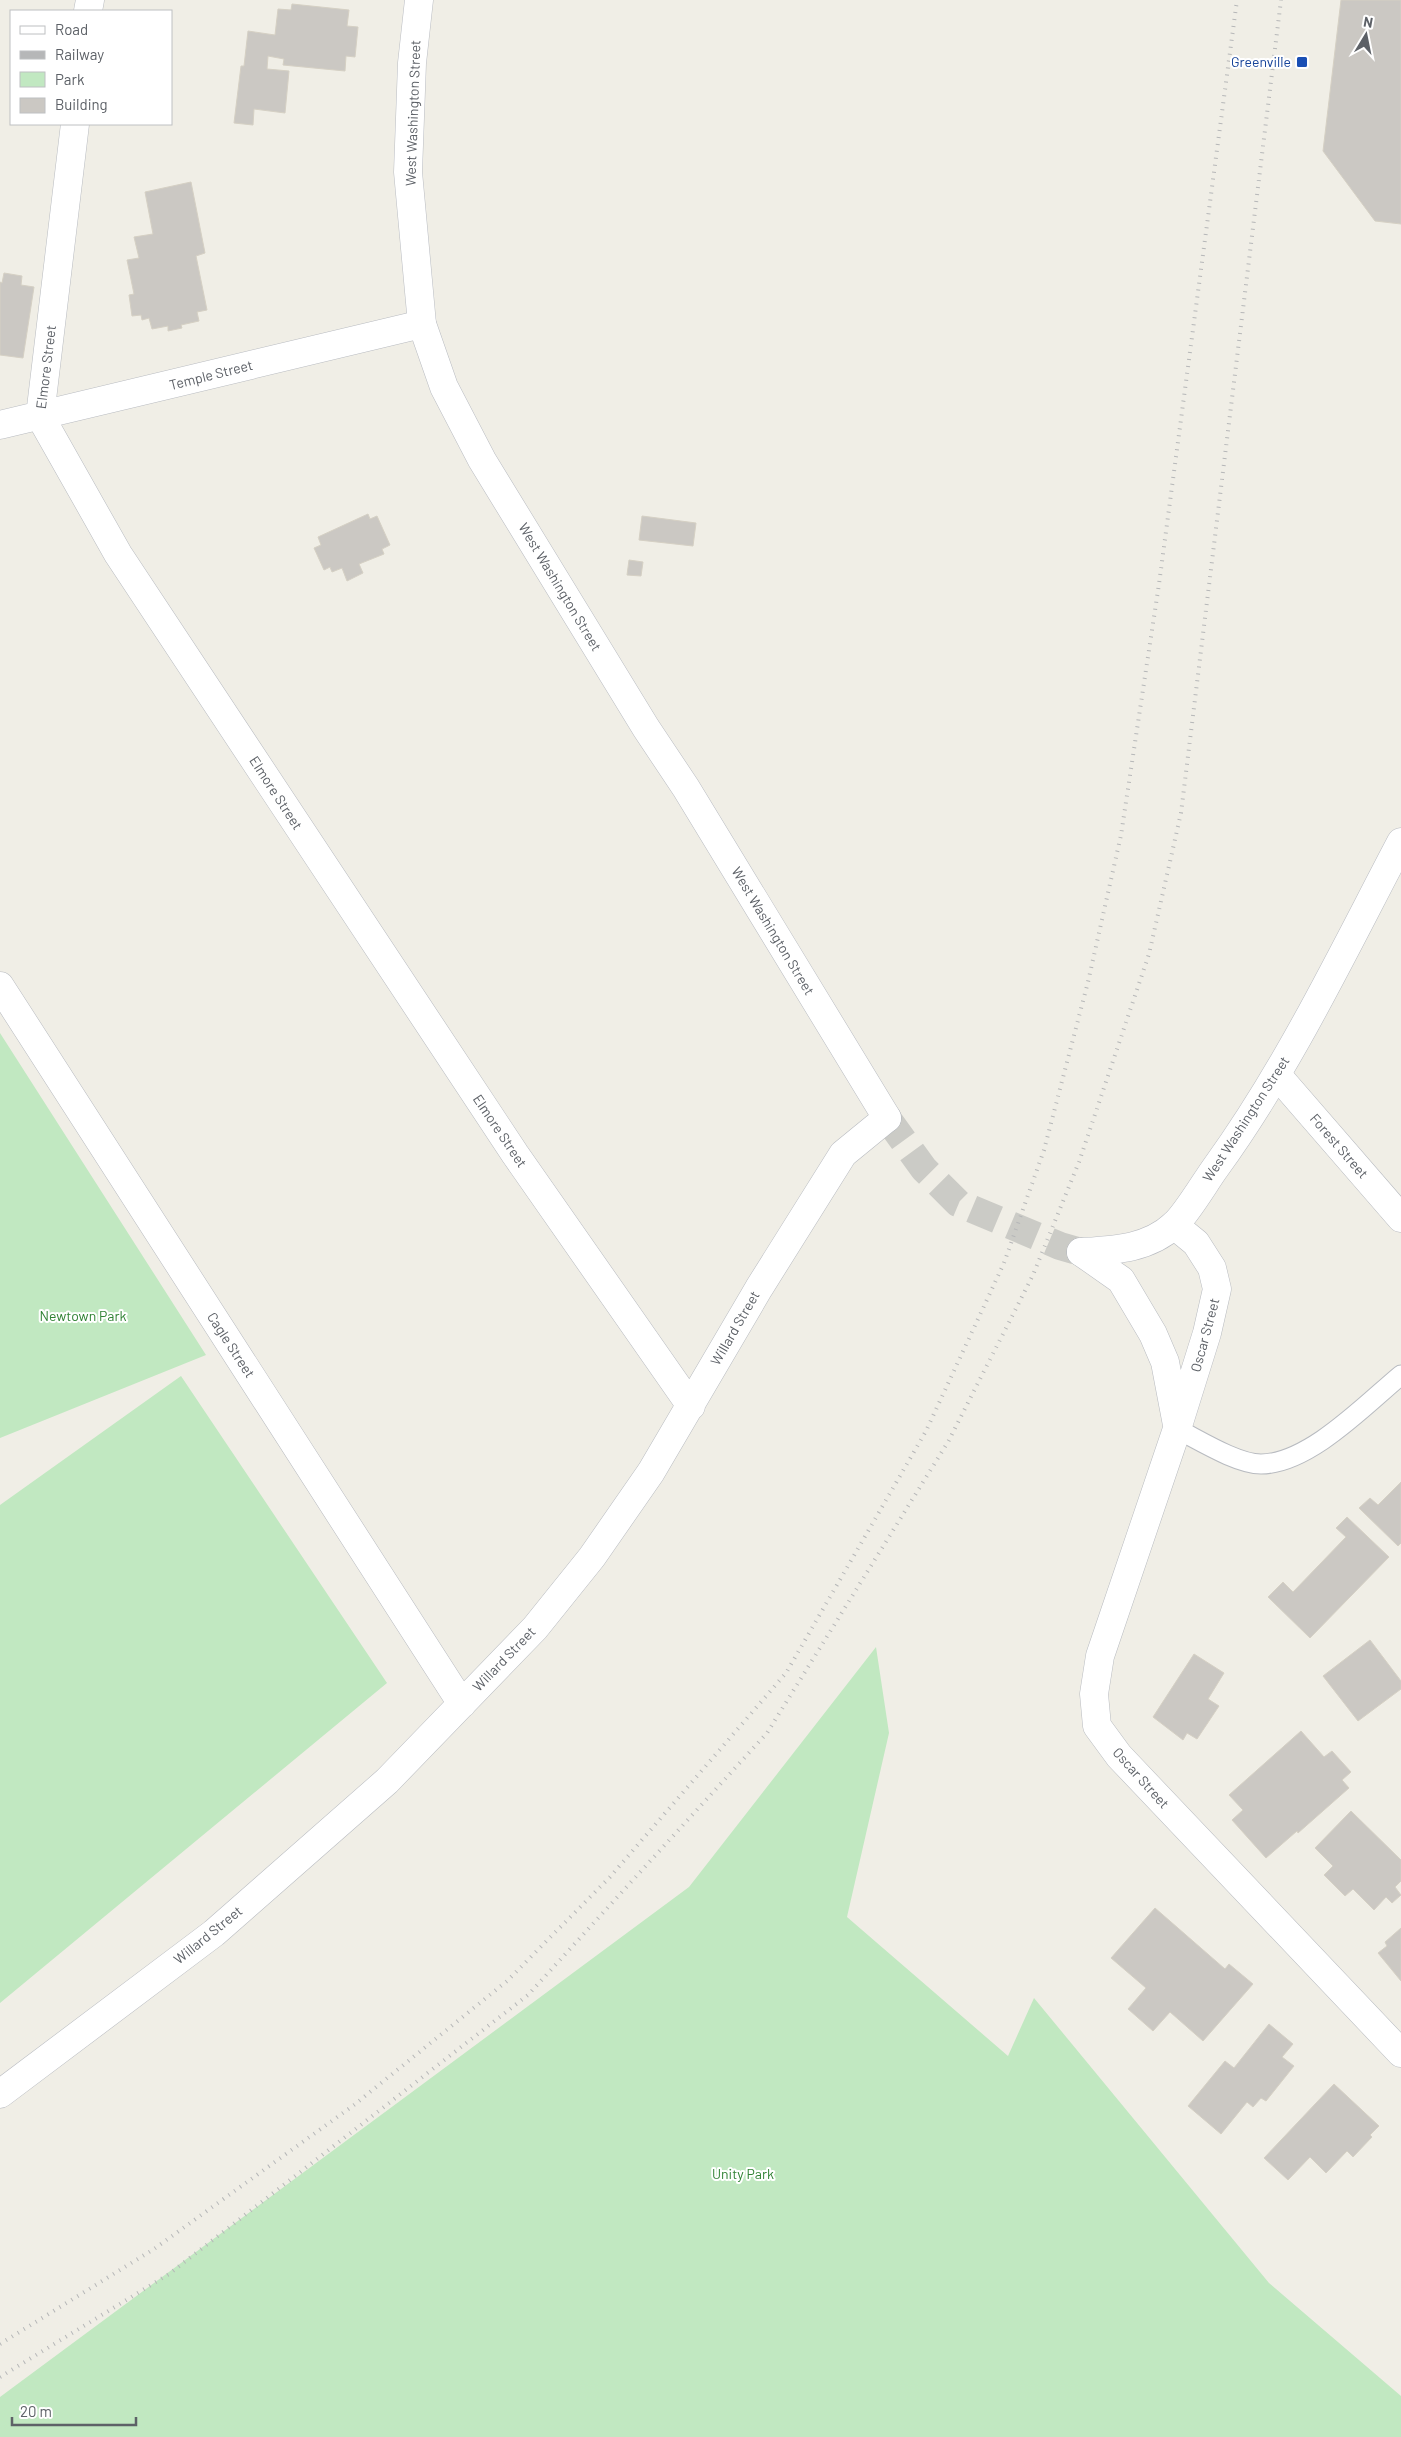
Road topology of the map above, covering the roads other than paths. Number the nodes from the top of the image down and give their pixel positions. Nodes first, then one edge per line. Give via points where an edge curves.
1 (419, 0) edge
2 (75, 125) edge
3 (422, 324) junction
4 (40, 416) junction
5 (0, 425) edge
6 (1401, 842) edge
7 (0, 986) edge
8 (1277, 1075) junction
9 (887, 1118) joint
10 (1401, 1218) edge
11 (1174, 1225) junction
12 (1081, 1252) joint
13 (1401, 1375) edge
14 (691, 1406) junction
15 (1177, 1429) junction
16 (462, 1704) junction
17 (1401, 2053) edge
18 (0, 2094) edge

1 - 3 street, West Washington Street via 412,63 408,172
2 - 4 street, Elmore Street
3 - 4 street, Temple Street
3 - 9 street, West Washington Street via 444,387 482,460
4 - 5 street, Temple Street
4 - 14 street, Elmore Street via 124,562 515,1154
6 - 8 street, West Washington Street
7 - 16 street, Cagle Street
8 - 10 street, Forest Street
8 - 11 street, West Washington Street
9 - 14 street, Willard Street via 844,1154 759,1288
11 - 12 street, West Washington Street via 1146,1242 1121,1250
11 - 15 street, Oscar Street via 1196,1243 1212,1268 1217,1290
12 - 15 street, Oscar Street via 1120,1280 1152,1334 1166,1362
13 - 15 lane via 1322,1441 1295,1456 1261,1464 1225,1455
14 - 16 street, Willard Street via 651,1472 592,1557 535,1628
15 - 17 street, Oscar Street via 1100,1656 1094,1694 1097,1726 1119,1756
16 - 18 street, Willard Street via 387,1781 214,1933

